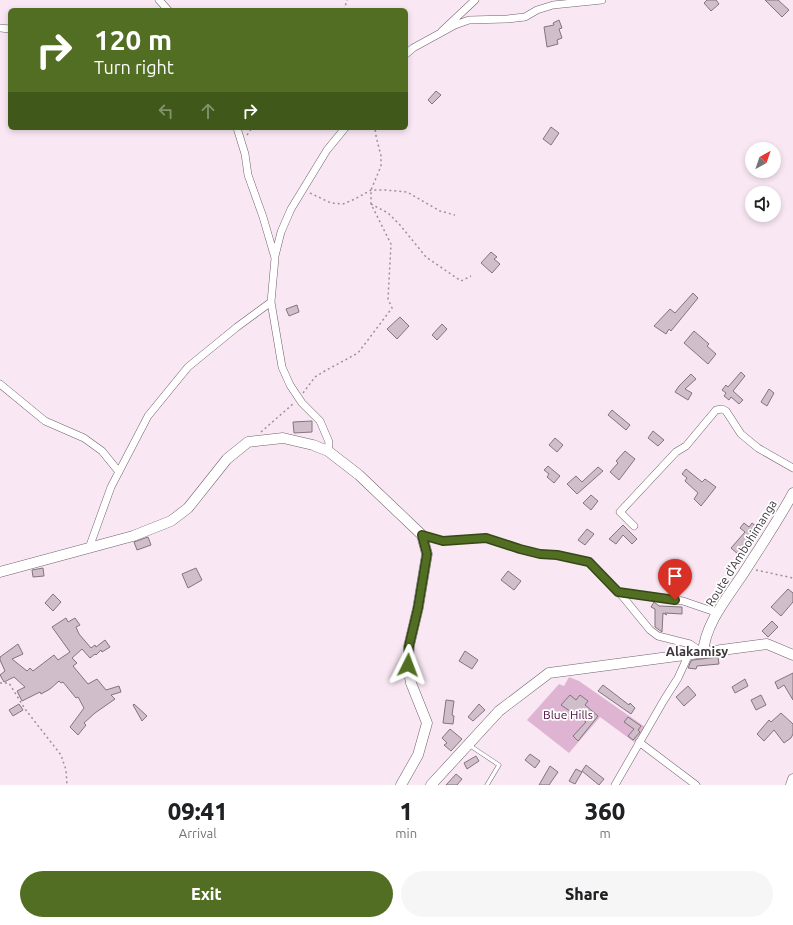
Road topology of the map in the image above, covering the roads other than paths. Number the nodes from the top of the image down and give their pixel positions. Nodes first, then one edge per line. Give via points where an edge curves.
1 (158, 0) edge
2 (475, 0) edge
3 (602, 0) edge
4 (166, 8) edge
5 (437, 35) junction
6 (409, 47) edge
7 (238, 130) edge
8 (343, 130) edge
9 (275, 258) junction
10 (271, 302) junction
11 (0, 384) edge
12 (328, 451) junction
13 (793, 468) edge
14 (119, 472) junction
15 (793, 493) edge
16 (634, 526) dead end
17 (422, 535) junction
18 (89, 548) junction
19 (0, 572) edge
20 (618, 592) junction
21 (718, 614) junction
22 (703, 653) junction
23 (793, 655) edge
24 (688, 656) junction
25 (639, 742) junction
26 (468, 744) junction
27 (793, 779) edge
28 (401, 785) edge
29 (431, 785) edge
30 (487, 785) edge
31 (615, 785) edge
32 (696, 785) edge
33 (791, 785) edge

1 - 4 street
2 - 5 street
3 - 5 street via 554,5 525,17 469,20
5 - 6 street
7 - 9 street via 248,175
8 - 9 street via 327,150 291,209 281,232
9 - 10 street
10 - 12 street via 282,367 299,398 320,421 329,442
10 - 14 street via 188,368 148,416
11 - 14 street via 45,421 84,438 102,451
12 - 17 street via 359,475
12 - 18 street via 282,438 248,442 227,459 188,508 170,521 133,536
13 - 16 street via 758,448 741,434 726,411 716,410 686,446 676,452 620,512
14 - 18 street
15 - 21 street, Route d'Ambohimanga
17 - 20 street via 443,541 486,538 540,554 589,562
17 - 28 street via 427,554 409,646 408,665 411,683 427,723 418,755
18 - 19 street
20 - 21 street via 683,601
20 - 22 street via 658,636 690,644
21 - 22 street, Route d'Ambohimanga via 706,636
22 - 23 street via 767,644
22 - 24 street
24 - 25 street via 678,678
24 - 26 street via 549,673 499,711
25 - 31 street
25 - 32 street
26 - 29 street
26 - 30 lane via 499,765
27 - 33 street

